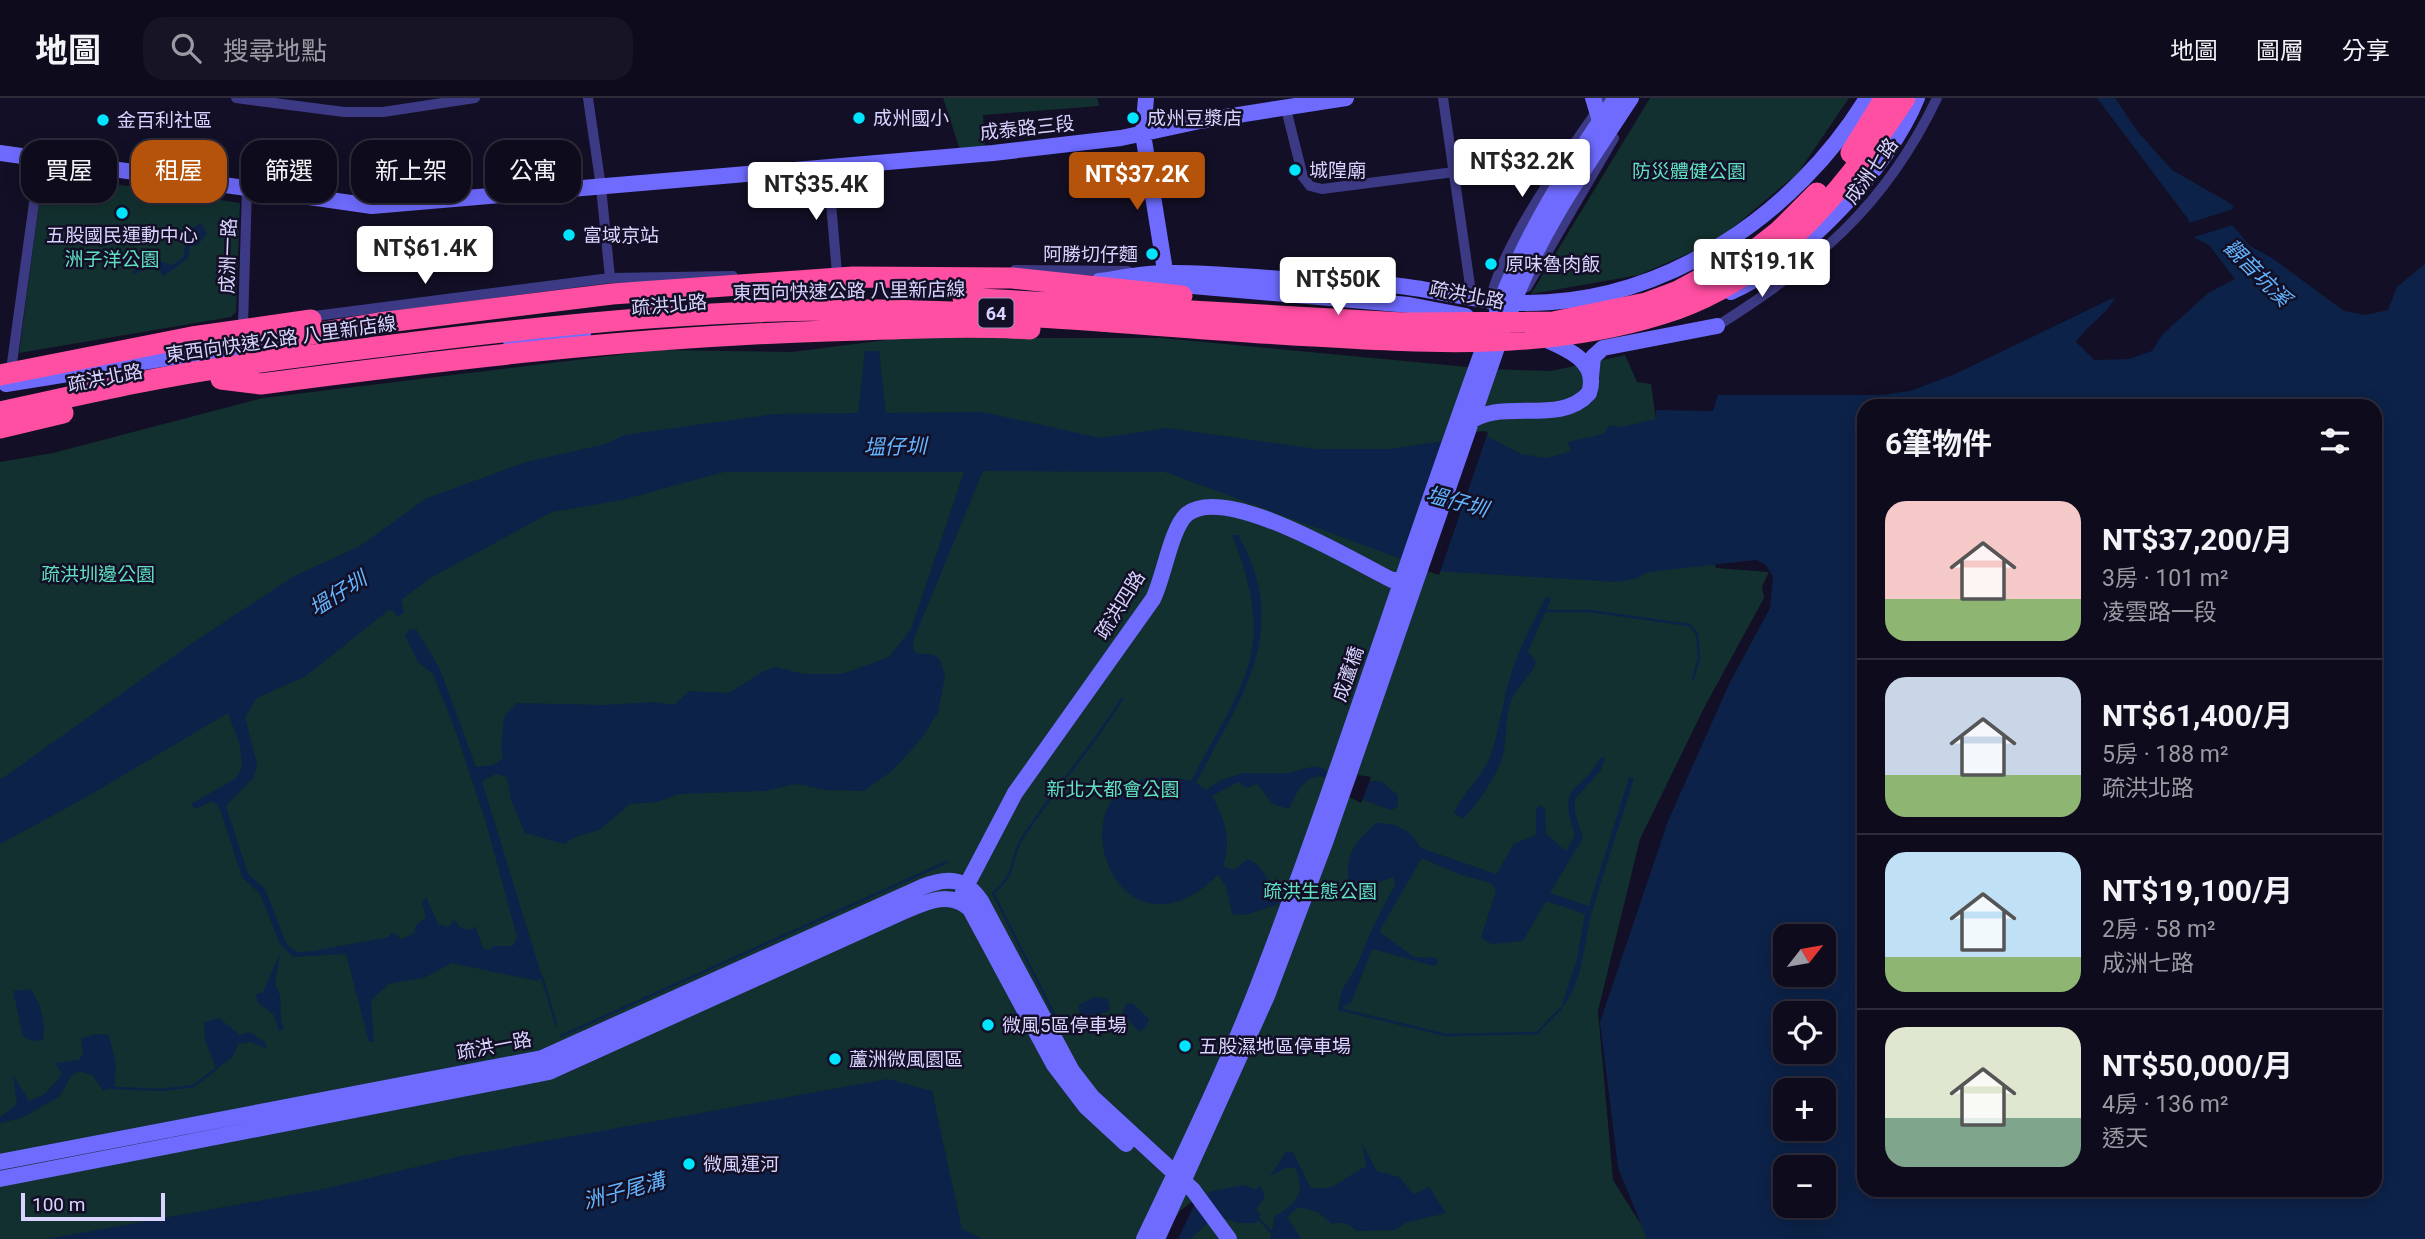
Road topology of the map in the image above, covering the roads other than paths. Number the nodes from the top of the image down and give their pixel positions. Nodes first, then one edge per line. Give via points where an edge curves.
1 (236, 98) edge
2 (475, 98) edge
3 (588, 98) edge
4 (1146, 98) edge
5 (1346, 98) edge
6 (1443, 98) edge
7 (1616, 98) edge
8 (1631, 98) edge
9 (1867, 98) edge
10 (1885, 98) edge
11 (1937, 98) edge
12 (1910, 100) edge
13 (1286, 109) junction
14 (1600, 115) edge
15 (1926, 121) junction
16 (1143, 134) junction
17 (0, 153) edge
18 (21, 156) edge
19 (828, 167) junction
20 (117, 170) edge
21 (1454, 172) junction
22 (241, 187) edge
23 (601, 187) junction
24 (337, 201) edge
25 (32, 203) edge
26 (247, 203) edge
27 (837, 274) junction
28 (1166, 279) junction
29 (611, 286) junction
30 (685, 295) junction
31 (1472, 299) junction
32 (1490, 302) junction
33 (1518, 303) junction
34 (1317, 316) junction
35 (1489, 321) junction
36 (1512, 326) junction
37 (1717, 326) joint
38 (622, 330) junction
39 (1256, 333) junction
40 (244, 335) junction
41 (4, 368) edge
42 (1591, 377) junction
43 (221, 379) junction
44 (0, 385) edge
45 (0, 401) edge
46 (0, 412) edge
47 (0, 419) edge
48 (0, 428) edge
49 (967, 884) junction
50 (959, 901) junction
51 (0, 1162) edge
52 (0, 1179) edge
53 (1190, 1195) junction
54 (1214, 1230) edge
55 (1143, 1239) edge
56 (1157, 1239) edge
57 (1229, 1239) edge

1 - 2 street via 344,112 383,112
3 - 23 street
4 - 16 street
5 - 13 street, 成泰路三段
6 - 21 street
7 - 14 street
8 - 14 street
8 - 33 street via 1623,122
9 - 33 street, 疏洪北路 via 1850,126 1783,199 1716,249 1657,277 1608,292
10 - 34 highway, 東西向快速公路 八里新店線 / 64 via 1838,172 1779,231 1731,264 1667,295 1553,322 1403,323
11 - 15 street, 成洲七路
12 - 15 street
12 - 36 street, 疏洪北路 via 1892,143 1838,212 1803,247 1753,283 1674,318 1569,336
12 - 39 highway, 東西向快速公路 八里新店線 / 64 via 1840,190 1783,250 1736,281 1667,313 1591,332 1499,343
13 - 16 street, 成泰路三段
13 - 21 street via 1303,177 1310,186 1322,189
14 - 32 street via 1517,237
14 - 55 street, 成蘆橋 via 1542,211 1509,279 1260,981
14 - 56 street, 成蘆橋 via 1521,281 1277,972 1238,1068
15 - 37 street, 成洲七路 via 1864,213 1821,255
16 - 19 street, 成泰路三段
16 - 28 street
17 - 18 street, 成泰路三段
19 - 23 street, 成泰路三段
19 - 27 street
20 - 22 street, 成泰路三段
21 - 31 street
23 - 24 street, 成泰路三段 via 372,206
23 - 29 street
25 - 41 street
26 - 40 street, 成洲一路
27 - 28 street, 疏洪北路 via 1066,268
27 - 29 street, 疏洪北路
28 - 30 street, 疏洪北路 via 1030,289 911,285
28 - 31 street, 疏洪北路 via 1401,286
28 - 35 street, 疏洪北路 via 1409,305
28 - 38 street, 疏洪北路 via 1009,317 779,318
29 - 34 highway via 853,277 1012,278 1261,304
29 - 40 highway via 380,323
30 - 40 street, 疏洪北路
30 - 41 highway via 643,282 321,318
31 - 32 street, 疏洪北路
32 - 33 street, 疏洪北路
32 - 35 street
33 - 36 street
34 - 45 highway, 東西向快速公路 八里新店線 / 64 via 1012,299 888,297 687,304 229,357
35 - 36 street, 疏洪北路
36 - 42 street via 1577,355
37 - 42 street via 1603,348 1593,358
38 - 43 street, 疏洪北路 via 356,357
38 - 48 highway via 209,384
39 - 43 highway via 1124,335 1008,328 722,334 537,350 261,384
39 - 46 highway, 東西向快速公路 八里新店線 / 64 via 875,309 646,318 512,330 224,367
40 - 41 street, 疏洪北路 via 77,350
40 - 44 street, 疏洪北路
42 - 49 street, 疏洪四路 via 1589,393 1573,405 1485,414 1472,420 1459,435 1412,572 1404,580 1392,580 1250,513 1212,507 1188,514 1177,530 1161,584 1015,793
43 - 47 street, 疏洪北路
49 - 50 street, 疏洪四路
49 - 51 street, 疏洪一路 via 944,879 922,887 542,1058
49 - 53 street via 990,916 1072,1071
50 - 52 street, 疏洪一路 via 940,898 920,905 549,1072
50 - 53 street via 978,920 1054,1065 1086,1107
53 - 54 street
54 - 57 street

